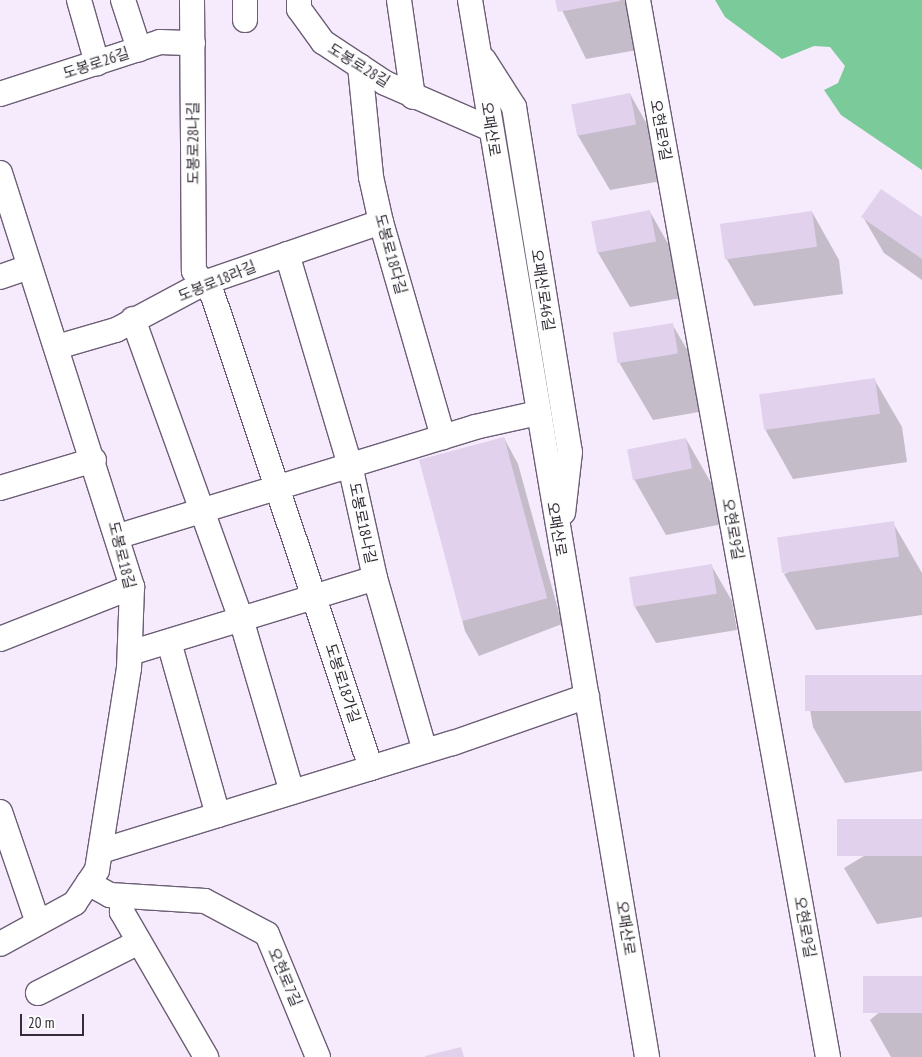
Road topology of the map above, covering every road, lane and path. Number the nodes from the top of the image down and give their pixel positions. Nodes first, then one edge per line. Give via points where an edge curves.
1 (79, 0) edge
2 (123, 0) edge
3 (192, 0) edge
4 (299, 0) edge
5 (399, 0) edge
6 (470, 0) edge
7 (479, 0) edge
8 (638, 0) edge
9 (193, 43) junction
10 (139, 49) junction
11 (478, 49) junction
12 (97, 63) junction
13 (360, 66) junction
14 (0, 94) edge
15 (413, 97) junction
16 (491, 129) junction
17 (0, 173) edge
18 (381, 222) junction
19 (286, 254) junction
20 (28, 267) junction
21 (0, 277) edge
22 (204, 283) junction
23 (133, 320) junction
24 (57, 347) junction
25 (538, 413) junction
26 (443, 437) junction
27 (94, 460) junction
28 (350, 465) junction
29 (0, 488) edge
30 (275, 488) junction
31 (201, 511) junction
32 (119, 536) junction
33 (559, 540) junction
34 (375, 578) junction
35 (132, 587) junction
36 (314, 597) junction
37 (241, 619) junction
38 (0, 639) edge
39 (169, 642) junction
40 (130, 653) junction
41 (587, 696) junction
42 (425, 752) junction
43 (371, 768) junction
44 (292, 792) junction
45 (0, 812) edge
46 (218, 815) junction
47 (101, 851) junction
48 (88, 883) junction
49 (124, 896) junction
50 (38, 923) junction
51 (139, 942) junction
52 (0, 944) edge
53 (38, 993) dead end
54 (206, 1057) edge
55 (318, 1057) edge
56 (648, 1057) edge
57 (828, 1057) edge

1 - 12 street
2 - 10 street
3 - 9 street, 도봉로28나길
4 - 13 street, 도봉로28길 via 299,9 323,42
5 - 15 street, 도봉로28길
6 - 11 street, 오패산로
7 - 11 street
8 - 57 street, 오현로9길
9 - 10 street, 도봉로26길 via 160,42
9 - 22 street, 도봉로28나길 via 194,271
10 - 12 street, 도봉로26길
11 - 16 street, 오패산로
11 - 33 street, 오패산로46길 via 514,107 570,452
12 - 14 street, 도봉로26길
13 - 15 street, 도봉로28길
13 - 18 street, 도봉로18다길 via 371,177
15 - 16 street, 도봉로28길
16 - 25 street, 오패산로
17 - 20 street, 도봉로18길
18 - 19 street, 도봉로18라길
18 - 26 street, 도봉로18다길
19 - 22 street, 도봉로18라길
19 - 28 street
20 - 21 street
20 - 24 street, 도봉로18길
22 - 23 street, 도봉로18라길
22 - 30 street via 212,293
23 - 24 street, 도봉로18라길 via 116,330
23 - 31 street
24 - 27 street, 도봉로18길
25 - 26 street
25 - 33 street, 오패산로
26 - 28 street
27 - 29 street
27 - 32 street, 도봉로18길
28 - 30 street
28 - 34 street, 도봉로18나길
30 - 31 street
30 - 36 street
31 - 32 street
31 - 37 street
32 - 35 street, 도봉로18길
33 - 41 street, 오패산로
34 - 36 street, 도봉로18나길
34 - 42 street
35 - 38 street
35 - 40 street, 도봉로18길
36 - 37 street, 도봉로18나길
36 - 43 street, 도봉로18가길
37 - 39 street, 도봉로18나길
37 - 44 street
39 - 40 street, 도봉로18나길
39 - 46 street
40 - 47 street, 도봉로18길
41 - 42 street
41 - 56 street, 오패산로
42 - 43 street
43 - 44 street
44 - 46 street
45 - 50 street
46 - 47 street
47 - 48 street, 도봉로18길 via 97,870
48 - 49 street, 오현로7길
48 - 50 street, 도봉로18길 via 75,903
49 - 51 street via 122,912
49 - 55 street, 오현로7길 via 205,901 267,934
50 - 52 street, 도봉로18길
51 - 53 street
51 - 54 street

